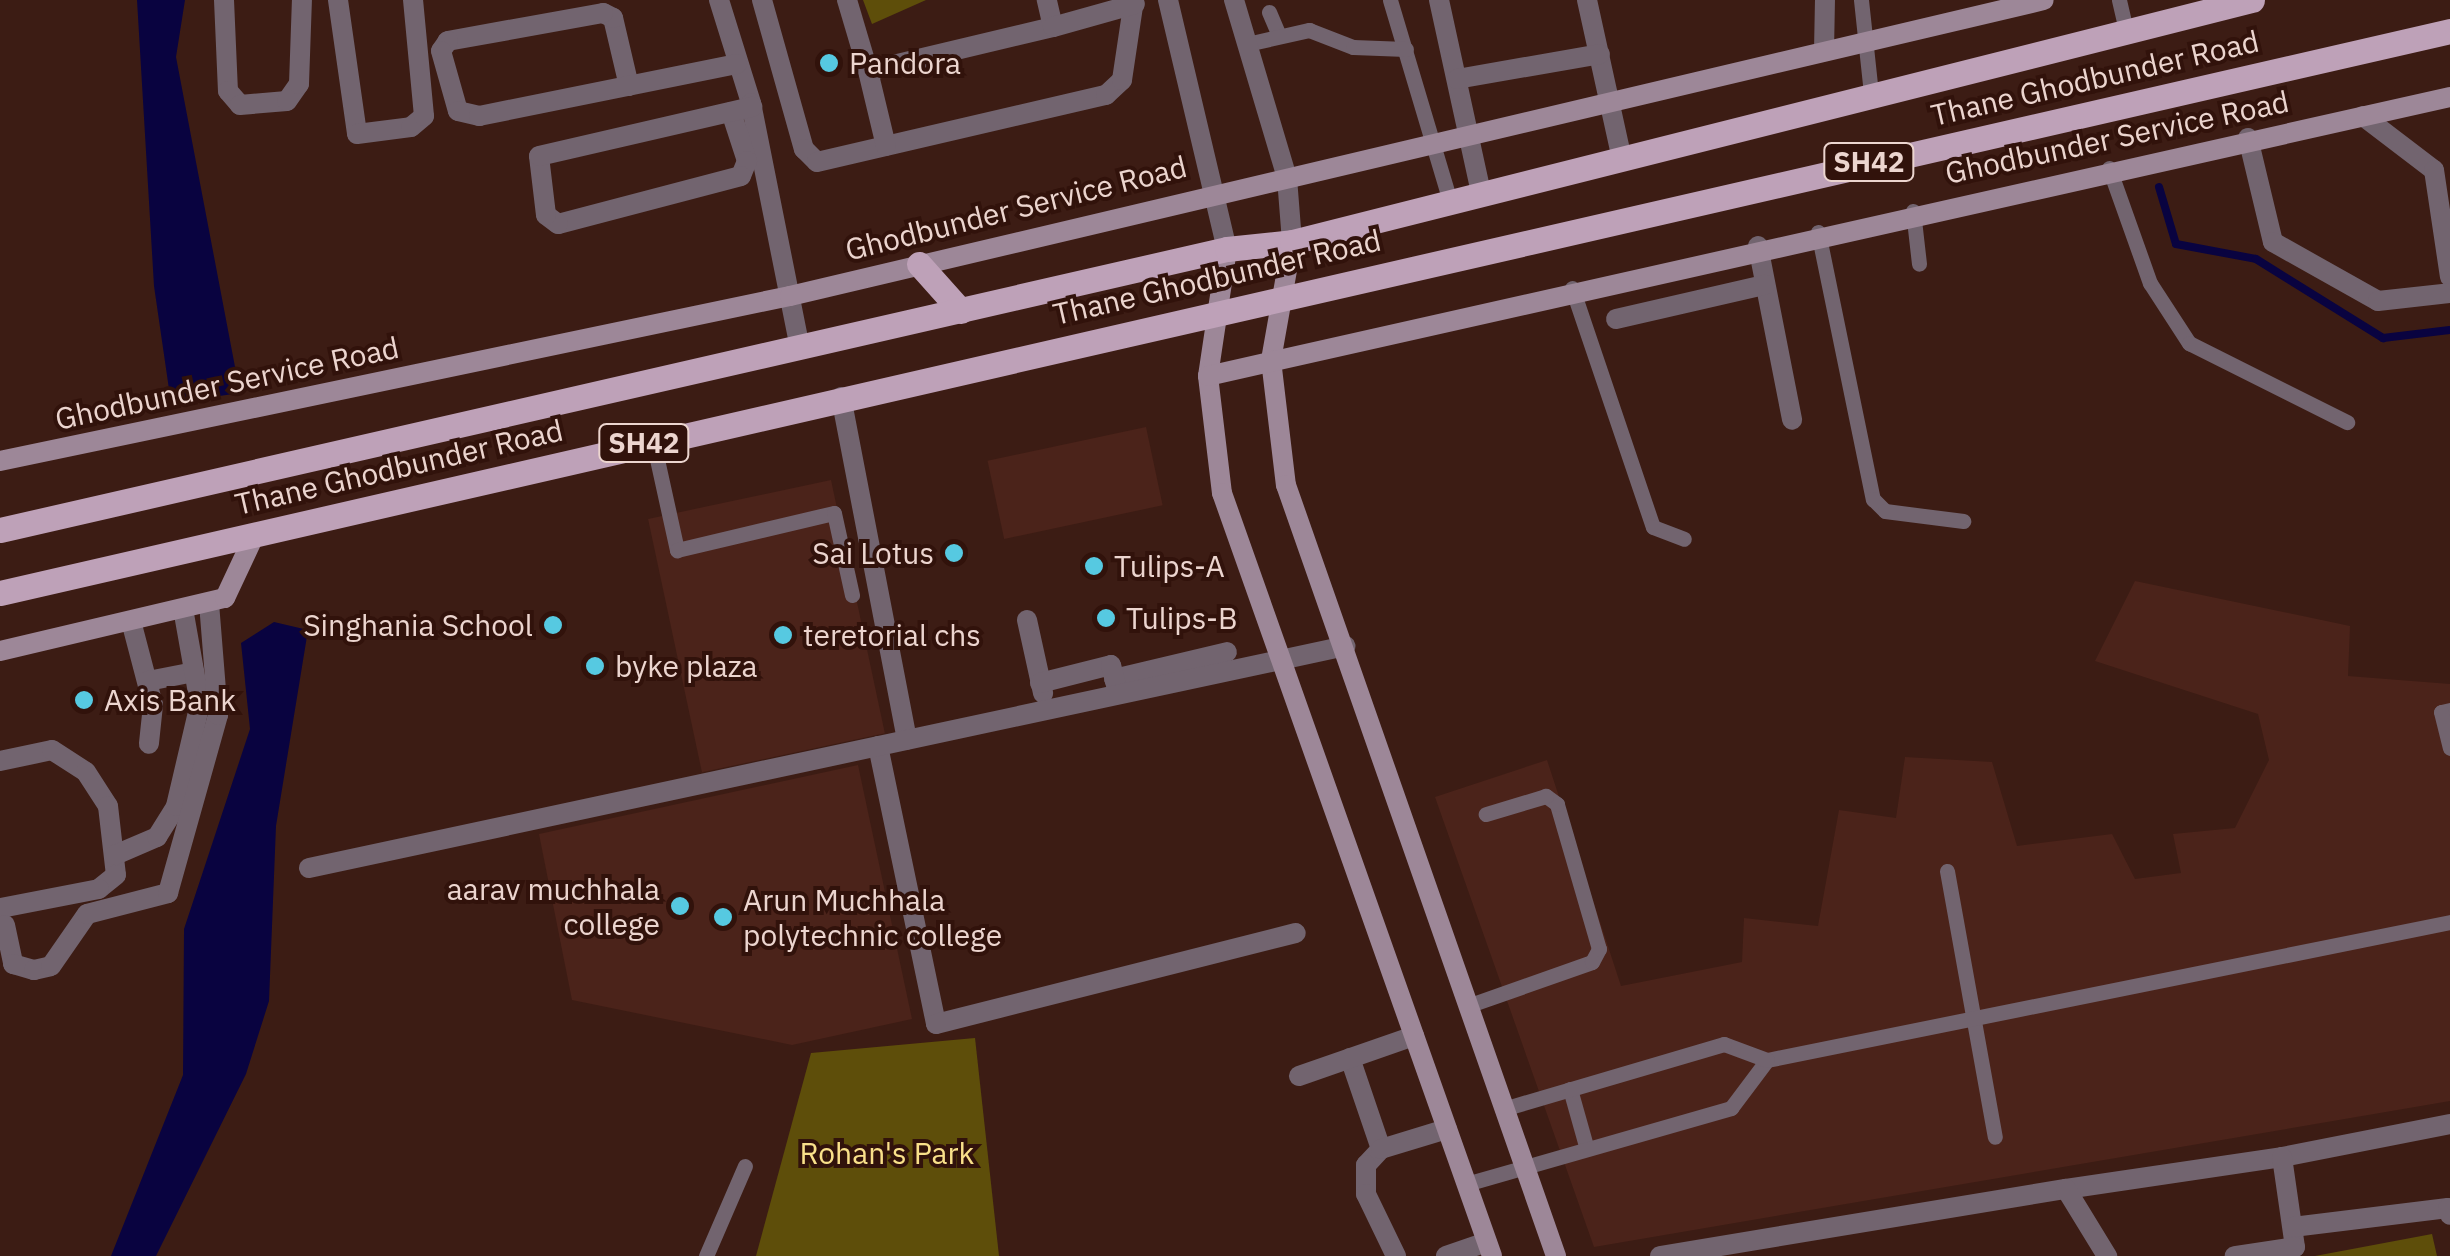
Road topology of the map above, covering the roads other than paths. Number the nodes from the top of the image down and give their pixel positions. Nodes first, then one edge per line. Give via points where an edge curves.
1 (224, 0) edge
2 (302, 0) edge
3 (338, 0) edge
4 (413, 0) edge
5 (719, 0) edge
6 (762, 0) edge
7 (848, 0) edge
8 (1047, 0) edge
9 (1168, 0) edge
10 (1234, 0) edge
11 (1390, 0) edge
12 (1439, 0) edge
13 (1587, 0) edge
14 (1825, 0) edge
15 (1861, 0) edge
16 (2044, 0) edge
17 (2119, 0) edge
18 (2252, 0) edge
19 (1134, 2) edge
20 (1269, 12) dead end
21 (1052, 26) junction
22 (2126, 31) junction
23 (2450, 31) edge
24 (1279, 34) junction
25 (1862, 42) junction
26 (1248, 44) junction
27 (1406, 49) junction
28 (1824, 51) junction
29 (1600, 54) junction
30 (738, 64) junction
31 (868, 71) junction
32 (1457, 79) junction
33 (629, 86) junction
34 (1871, 94) junction
35 (2450, 97) edge
36 (1609, 100) junction
37 (742, 110) junction
38 (2363, 116) junction
39 (1468, 134) junction
40 (2248, 138) junction
41 (1434, 144) junction
42 (886, 146) junction
43 (1622, 155) junction
44 (2109, 168) junction
45 (1287, 178) junction
46 (1215, 189) junction
47 (1481, 193) junction
48 (1450, 201) junction
49 (1913, 211) junction
50 (1818, 232) junction
51 (1292, 242) junction
52 (1758, 246) junction
53 (1227, 249) junction
54 (920, 264) junction
55 (1919, 264) dead end
56 (2450, 278) edge
57 (1765, 285) junction
58 (1572, 288) junction
59 (2450, 293) edge
60 (1288, 294) junction
61 (790, 296) junction
62 (1215, 310) junction
63 (961, 311) junction
64 (1616, 319) dead end
65 (800, 349) junction
66 (1271, 360) junction
67 (1208, 376) junction
68 (842, 397) junction
69 (1792, 420) dead end
70 (2346, 422) dead end
71 (653, 441) junction
72 (0, 461) edge
73 (1962, 521) dead end
74 (0, 530) edge
75 (255, 534) junction
76 (1684, 539) dead end
77 (0, 593) edge
78 (852, 595) dead end
79 (209, 603) junction
80 (183, 609) junction
81 (131, 620) junction
82 (1027, 620) dead end
83 (1345, 646) junction
84 (0, 651) edge
85 (1227, 652) dead end
86 (1284, 659) junction
87 (194, 672) junction
88 (148, 681) junction
89 (1040, 683) junction
90 (1116, 687) junction
91 (1045, 710) junction
92 (2450, 710) edge
93 (907, 740) junction
94 (149, 744) dead end
95 (878, 746) junction
96 (2450, 748) edge
97 (0, 761) edge
98 (1486, 814) dead end
99 (116, 854) junction
100 (309, 868) dead end
101 (1947, 871) dead end
102 (2, 916) edge
103 (2450, 922) edge
104 (1296, 933) dead end
105 (1470, 1005) junction
106 (1974, 1021) junction
107 (1414, 1036) junction
108 (1350, 1058) junction
109 (1767, 1060) junction
110 (1298, 1076) dead end
111 (1570, 1089) junction
112 (1506, 1108) junction
113 (2450, 1124) edge
114 (1447, 1128) junction
115 (1994, 1137) dead end
116 (1586, 1146) junction
117 (1381, 1149) junction
118 (2282, 1157) junction
119 (1524, 1162) junction
120 (745, 1166) dead end
121 (1466, 1184) junction
122 (2066, 1189) junction
123 (2450, 1215) edge
124 (2293, 1227) junction
125 (1489, 1249) edge
126 (706, 1256) edge
127 (1396, 1256) edge
128 (1446, 1256) edge
129 (1556, 1256) edge
130 (1660, 1256) edge
131 (2106, 1256) edge
132 (2234, 1256) edge

1 - 2 street via 228,92 240,105 287,101 299,84
3 - 4 street via 357,134 411,127 424,116
5 - 30 street
6 - 42 street via 804,150 817,162
7 - 31 street
8 - 21 street
9 - 46 street
10 - 26 street
11 - 27 lane
12 - 32 street
13 - 29 street
14 - 28 street
15 - 25 lane
16 - 25 street, Ghodbunder Service Road
17 - 22 lane
18 - 22 main road, Thane Ghodbunder Road / SH42
19 - 21 street
19 - 42 street via 1122,80 1106,94
20 - 24 lane
21 - 31 street
22 - 34 main road, Thane Ghodbunder Road / SH42
23 - 60 main road, Thane Ghodbunder Road / SH42
24 - 26 lane
24 - 27 lane via 1309,30 1354,47
25 - 28 street, Ghodbunder Service Road
25 - 34 lane
26 - 45 street
27 - 41 lane
28 - 36 street, Ghodbunder Service Road
29 - 32 street
29 - 36 street
30 - 33 street
30 - 37 street
31 - 42 street
32 - 39 street
33 - 33 street via 479,116 458,111 441,51 448,41 604,13 613,18
34 - 43 main road, Thane Ghodbunder Road / SH42
35 - 38 street, Ghodbunder Service Road
36 - 39 street, Ghodbunder Service Road
36 - 43 street
37 - 37 street via 540,156 546,214 558,224 741,176 747,162
37 - 61 street
38 - 40 street, Ghodbunder Service Road
38 - 56 street via 2434,170
39 - 41 street, Ghodbunder Service Road
39 - 47 street
40 - 44 street, Ghodbunder Service Road
40 - 59 street via 2273,242 2378,301
41 - 45 street, Ghodbunder Service Road
41 - 48 lane
43 - 47 main road, Thane Ghodbunder Road / SH42
44 - 49 street, Ghodbunder Service Road
44 - 70 lane via 2150,283 2189,343
45 - 46 street, Ghodbunder Service Road
45 - 51 street
46 - 53 street
46 - 54 street, Ghodbunder Service Road
47 - 48 main road, Thane Ghodbunder Road / SH42
48 - 51 main road, Thane Ghodbunder Road / SH42
49 - 50 street, Ghodbunder Service Road
49 - 55 lane
50 - 52 street, Ghodbunder Service Road
50 - 73 lane via 1873,499 1885,511
51 - 53 main road, Thane Ghodbunder Road / SH42
51 - 60 street
52 - 57 street
52 - 58 street, Ghodbunder Service Road
53 - 62 street
53 - 63 main road, Thane Ghodbunder Road / SH42
54 - 61 street, Ghodbunder Service Road
54 - 63 main road
57 - 64 street
57 - 69 street
58 - 66 street, Ghodbunder Service Road
58 - 76 lane via 1653,527
60 - 62 main road, Thane Ghodbunder Road / SH42
60 - 66 street
61 - 65 street
61 - 72 street, Ghodbunder Service Road
62 - 67 street
62 - 68 main road, Thane Ghodbunder Road / SH42
63 - 65 main road, Thane Ghodbunder Road / SH42
65 - 74 main road, Thane Ghodbunder Road / SH42
66 - 67 street, Ghodbunder Service Road
66 - 83 street via 1286,485
67 - 86 street via 1222,493
68 - 71 main road, Thane Ghodbunder Road / SH42
68 - 93 street
71 - 75 main road, Thane Ghodbunder Road / SH42
71 - 78 lane via 677,550 834,513
75 - 77 main road, Thane Ghodbunder Road / SH42
75 - 79 street via 225,598
79 - 80 street
79 - 102 street via 218,715 168,893 87,914 50,966 34,970 14,964
80 - 81 street
80 - 87 street
81 - 84 street
81 - 88 street
82 - 89 street
83 - 86 street
83 - 105 street
85 - 90 street
86 - 90 street
86 - 107 street
87 - 88 street
87 - 99 street via 200,704 176,806 157,836
88 - 94 street
89 - 90 street via 1111,665
89 - 91 street
90 - 91 street
91 - 93 street
92 - 96 lane via 2441,712
93 - 95 street
95 - 100 street
95 - 104 street via 936,1024
97 - 99 street via 52,750 86,772 108,806
98 - 105 lane via 1546,796 1556,804 1598,949 1592,962
99 - 102 street via 116,875 99,889
101 - 106 lane
103 - 106 lane
105 - 112 street
106 - 109 lane
106 - 115 lane
107 - 108 street
107 - 114 street
108 - 110 street
108 - 117 street
109 - 111 lane via 1724,1044
109 - 116 lane via 1732,1108
111 - 112 lane
111 - 116 lane
112 - 119 street
113 - 118 street
114 - 117 street
114 - 121 street
116 - 119 lane
117 - 127 street via 1366,1165 1366,1194
118 - 122 street
118 - 124 street
119 - 121 lane
119 - 129 street
120 - 126 lane
121 - 125 street
122 - 130 street
122 - 131 street
123 - 124 street via 2448,1208
124 - 132 street via 2295,1247
125 - 128 street

